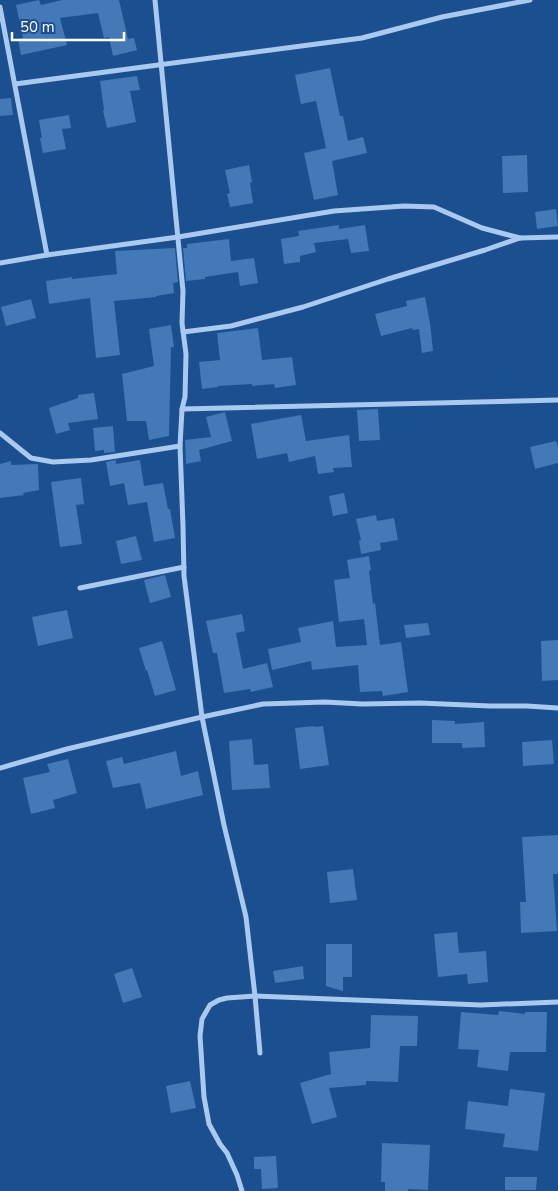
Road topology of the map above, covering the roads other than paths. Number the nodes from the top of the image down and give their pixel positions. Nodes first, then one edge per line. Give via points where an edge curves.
1 (154, 0) edge
2 (530, 0) edge
3 (0, 7) edge
4 (161, 65) junction
5 (15, 84) junction
6 (178, 237) junction
7 (558, 237) edge
8 (520, 238) junction
9 (48, 254) junction
10 (0, 263) edge
11 (183, 332) junction
12 (558, 400) edge
13 (182, 409) junction
14 (0, 433) edge
15 (180, 446) junction
16 (184, 567) junction
17 (80, 588) dead end
18 (558, 708) edge
19 (202, 717) junction
20 (0, 768) edge
21 (255, 996) junction
22 (558, 1002) edge
23 (260, 1053) dead end
24 (242, 1191) edge

1 - 4 street
2 - 4 street via 442,17 362,38
3 - 5 street
4 - 5 street
4 - 6 street
5 - 9 street
6 - 8 street via 334,211 404,206 434,207 482,228
6 - 9 street
6 - 11 street
7 - 8 street
8 - 11 street via 303,307 231,326
9 - 10 street
11 - 13 street via 186,374
12 - 13 street
13 - 15 street
14 - 15 street via 32,458 53,462 91,460
15 - 16 street
16 - 17 street
16 - 19 street
18 - 19 street via 292,702 263,704
19 - 20 street
19 - 21 street via 246,917
21 - 22 street via 481,1005
21 - 23 street
21 - 24 street via 227,998 210,1005 202,1019 200,1036 204,1097 210,1124 227,1153

